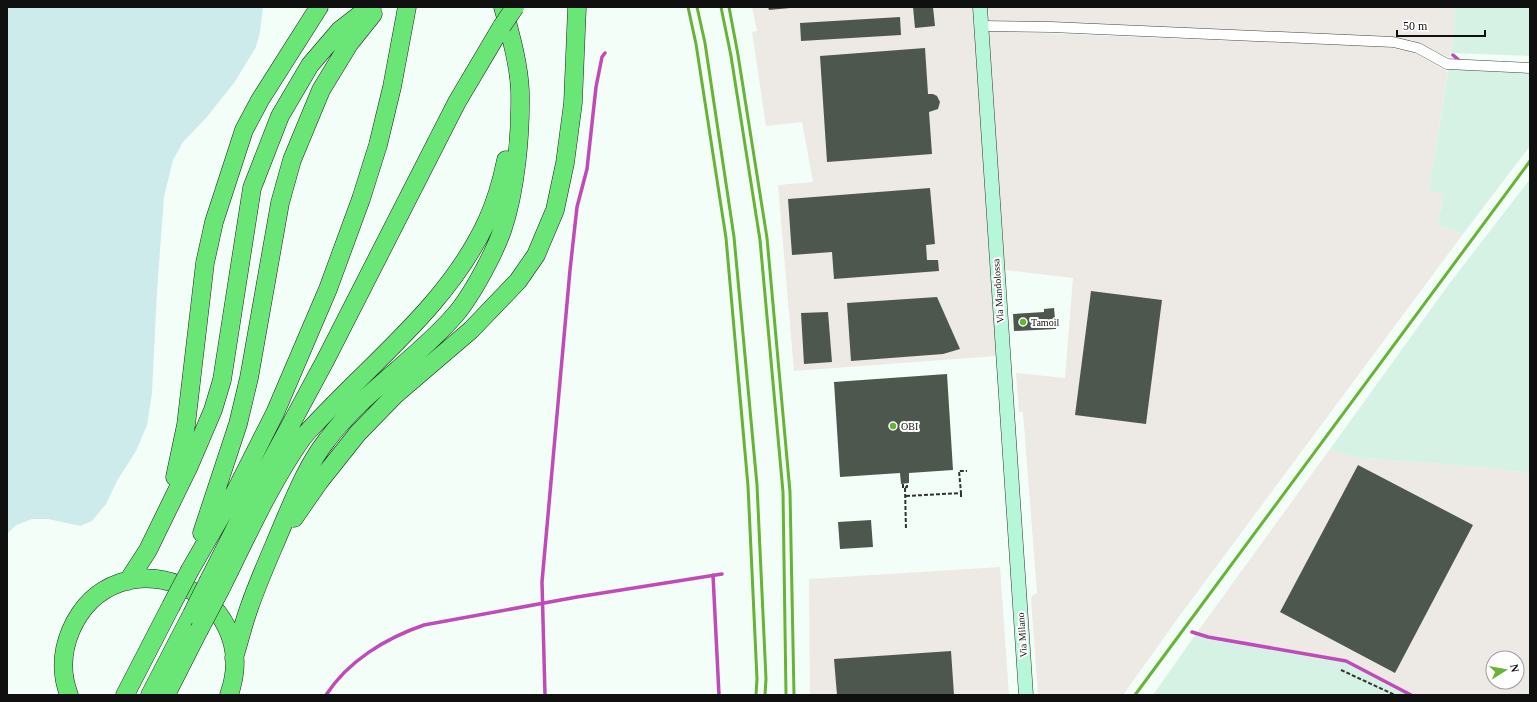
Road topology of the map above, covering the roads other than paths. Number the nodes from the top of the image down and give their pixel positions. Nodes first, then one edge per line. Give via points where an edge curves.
1 (319, 7) edge
2 (372, 7) edge
3 (379, 7) edge
4 (407, 7) edge
5 (503, 7) edge
6 (515, 7) edge
7 (577, 7) edge
8 (980, 7) edge
9 (981, 26) junction
10 (513, 49) junction
11 (1530, 68) edge
12 (168, 507) junction
13 (274, 546) junction
14 (190, 570) junction
15 (1018, 576) joint
16 (128, 581) junction
17 (215, 584) junction
18 (196, 622) junction
19 (234, 658) junction
20 (69, 695) edge
21 (125, 695) edge
22 (150, 695) edge
23 (166, 695) edge
24 (229, 695) edge
25 (1026, 695) edge

1 - 12 highway via 244,130 214,222 205,263 186,425
2 - 12 highway via 340,30 310,65 280,116 252,188 222,380 213,410
3 - 14 highway via 349,44 331,72 308,118 292,160 280,203 238,424
4 - 14 highway via 378,145 328,289 275,413 235,492
5 - 10 highway
6 - 17 highway, bridge via 457,102 326,359 242,515
7 - 13 highway via 573,103 565,163 555,210 536,255 518,281 471,330 395,395 358,433 319,482
8 - 9 main road, Via Mandolossa
9 - 11 street via 1393,42 1418,48 1447,64
9 - 15 main road, Via Mandolossa
10 - 13 highway via 520,90 518,147 511,200 494,251 470,295 456,314 364,400 327,440 298,489
10 - 17 highway via 513,115 509,147 497,196 487,221 466,258 423,314 303,437
12 - 16 highway via 148,550
13 - 19 highway via 248,610
14 - 21 highway, bridge
15 - 25 main road, Via Milano
16 - 19 highway via 149,578 170,581 190,589 208,602 221,618 230,638
16 - 20 highway via 107,589 90,602 76,619 67,640 63,662
17 - 18 highway, bridge
18 - 22 highway
18 - 23 highway
19 - 24 highway

